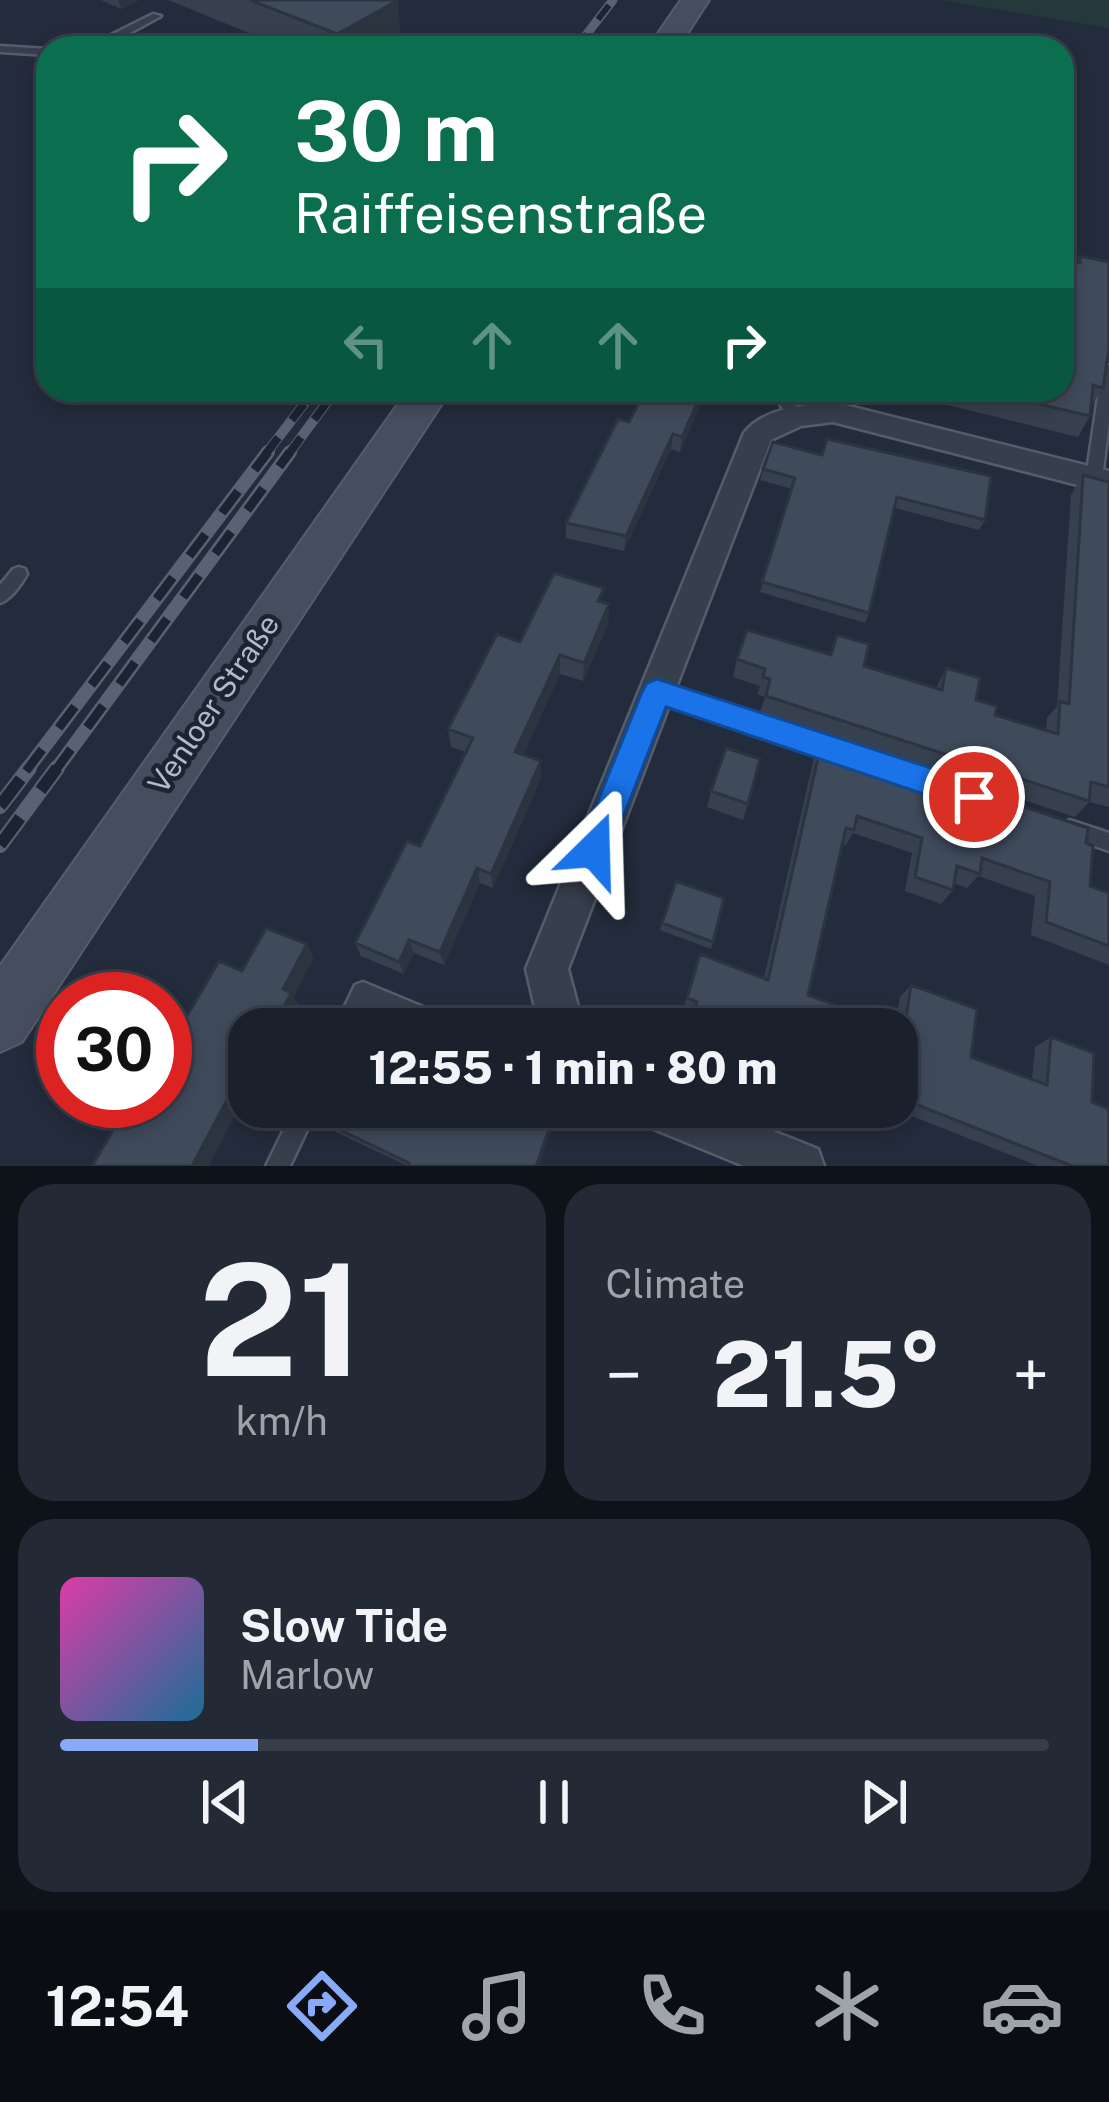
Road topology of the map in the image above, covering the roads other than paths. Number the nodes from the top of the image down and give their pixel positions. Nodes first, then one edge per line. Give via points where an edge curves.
1 (694, 0) edge
2 (156, 16) dead end
3 (117, 36) edge
4 (671, 36) edge
5 (0, 49) edge
6 (36, 51) edge
7 (1109, 370) edge
8 (422, 402) edge
9 (787, 403) edge
10 (1101, 480) edge
11 (20, 574) dead end
12 (0, 596) edge
13 (657, 692) junction
14 (860, 759) edge
15 (1041, 819) edge
16 (1109, 842) edge
17 (355, 1008) edge
18 (400, 1008) edge
19 (557, 1008) edge
20 (0, 1020) edge
21 (297, 1128) edge
22 (707, 1128) edge
23 (278, 1166) edge
24 (801, 1166) edge

1 - 4 street
2 - 3 lane
5 - 6 lane
7 - 10 lane
8 - 20 street, Venloer Straße
9 - 10 street
9 - 13 street via 759,434
11 - 12 lane
13 - 14 lane
13 - 19 street via 547,969
15 - 16 lane
17 - 18 lane via 363,992
21 - 23 lane
22 - 24 street

